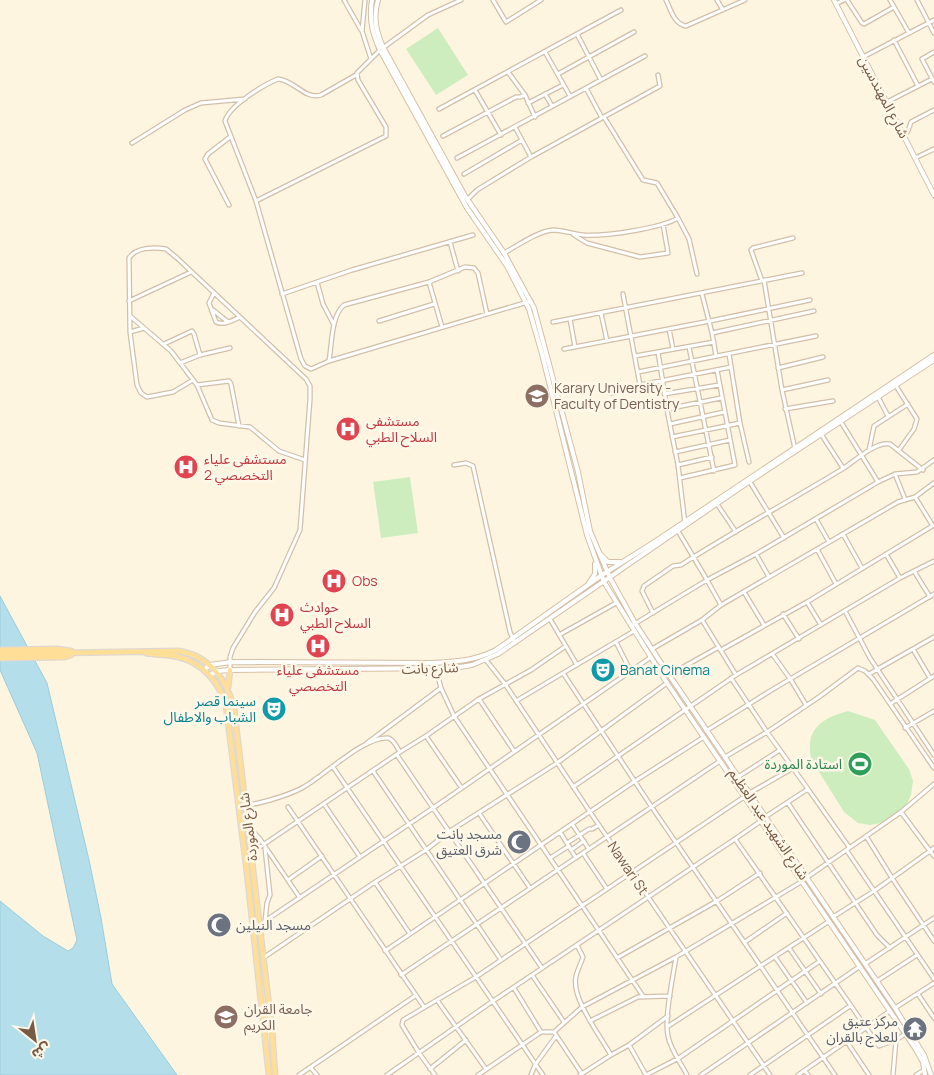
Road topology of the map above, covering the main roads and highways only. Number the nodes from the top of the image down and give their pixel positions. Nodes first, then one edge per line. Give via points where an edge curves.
1 (372, 0) edge
2 (378, 0) edge
3 (835, 2) edge
4 (381, 49) junction
5 (932, 185) edge
6 (934, 194) edge
7 (528, 302) junction
8 (933, 358) edge
9 (884, 391) junction
10 (559, 413) junction
11 (795, 450) junction
12 (685, 523) junction
13 (597, 550) junction
14 (594, 559) junction
15 (622, 562) junction
16 (625, 567) junction
17 (607, 572) junction
18 (602, 575) junction
19 (610, 578) junction
20 (604, 582) junction
21 (587, 586) junction
22 (617, 592) junction
23 (633, 625) junction
24 (514, 641) junction
25 (0, 650) edge
26 (135, 652) junction
27 (48, 653) junction
28 (76, 653) junction
29 (0, 654) edge
30 (0, 658) edge
31 (210, 665) junction
32 (204, 670) junction
33 (230, 670) junction
34 (217, 671) junction
35 (210, 675) junction
36 (228, 688) junction
37 (737, 780) junction
38 (763, 819) junction
39 (815, 892) junction
40 (810, 895) junction
41 (902, 1025) junction
42 (934, 1060) edge
43 (926, 1067) junction
44 (269, 1075) edge
45 (275, 1075) edge
46 (925, 1075) edge
47 (931, 1075) edge

1 - 4 main road via 371,26
2 - 4 main road via 375,17
3 - 5 main road, شارع المهندسين
4 - 7 main road via 468,208
4 - 7 main road via 468,199 504,253
5 - 6 main road, شارع المهندسين
7 - 10 main road
8 - 9 main road
8 - 9 main road via 896,386
9 - 11 main road
9 - 11 main road
10 - 13 main road, شارع الشهيد عبد العظيم via 578,472
10 - 14 main road, شارع الشهيد عبد العظيم via 577,500
11 - 12 main road
11 - 12 main road
12 - 15 main road, شارع بانت
12 - 16 main road, شارع بانت
13 - 15 main road via 608,562
13 - 17 main road, شارع الشهيد عبد العظيم
14 - 18 main road, شارع الشهيد عبد العظيم
14 - 21 main road via 595,574
15 - 17 main road, شارع بانت
16 - 19 main road, شارع بانت
16 - 22 main road via 615,578
17 - 18 main road, شارع بانت
17 - 19 main road, شارع الشهيد عبد العظيم
18 - 20 main road, شارع الشهيد عبد العظيم
18 - 21 main road, شارع بانت
19 - 20 main road, شارع بانت
19 - 22 main road, شارع الشهيد عبد العظيم
20 - 23 main road, شارع الشهيد عبد العظيم
20 - 24 main road, شارع بانت
21 - 24 main road, شارع بانت
22 - 23 main road, شارع الشهيد عبد العظيم
23 - 37 main road, شارع الشهيد عبد العظيم
23 - 37 main road, شارع الشهيد عبد العظيم via 667,683 720,761
24 - 31 main road, شارع بانت via 485,655 457,662 231,662
24 - 33 main road, شارع بانت via 486,660 436,669
25 - 27 main road
26 - 28 main road, شارع الموردة
26 - 31 main road, شارع الموردة via 187,652
26 - 32 main road, شارع الموردة via 184,658
27 - 28 main road, شارع الموردة via 66,650
27 - 28 main road, شارع الموردة via 65,657
27 - 29 main road, شارع الموردة
27 - 30 main road
31 - 32 main road
31 - 34 main road, شارع الموردة
32 - 35 main road, شارع الموردة
33 - 34 main road, شارع بانت
33 - 36 main road
34 - 35 main road
34 - 36 main road, شارع الموردة
35 - 44 main road, شارع الموردة via 222,691 228,709
36 - 45 main road, شارع الموردة via 234,708
37 - 38 main road, شارع الشهيد عبد العظيم
37 - 38 main road, شارع الشهيد عبد العظيم via 744,797
38 - 39 main road, شارع الشهيد عبد العظيم
38 - 40 main road, شارع الشهيد عبد العظيم
39 - 40 main road
39 - 41 main road, شارع الشهيد عبد العظيم via 895,1008
40 - 41 main road, شارع الشهيد عبد العظيم
41 - 43 main road, شارع الشهيد عبد العظيم
41 - 43 main road, شارع الشهيد عبد العظيم via 924,1055
42 - 43 main road
43 - 46 main road, شارع الشهيد عبد العظيم
43 - 47 main road, شارع الشهيد عبد العظيم

